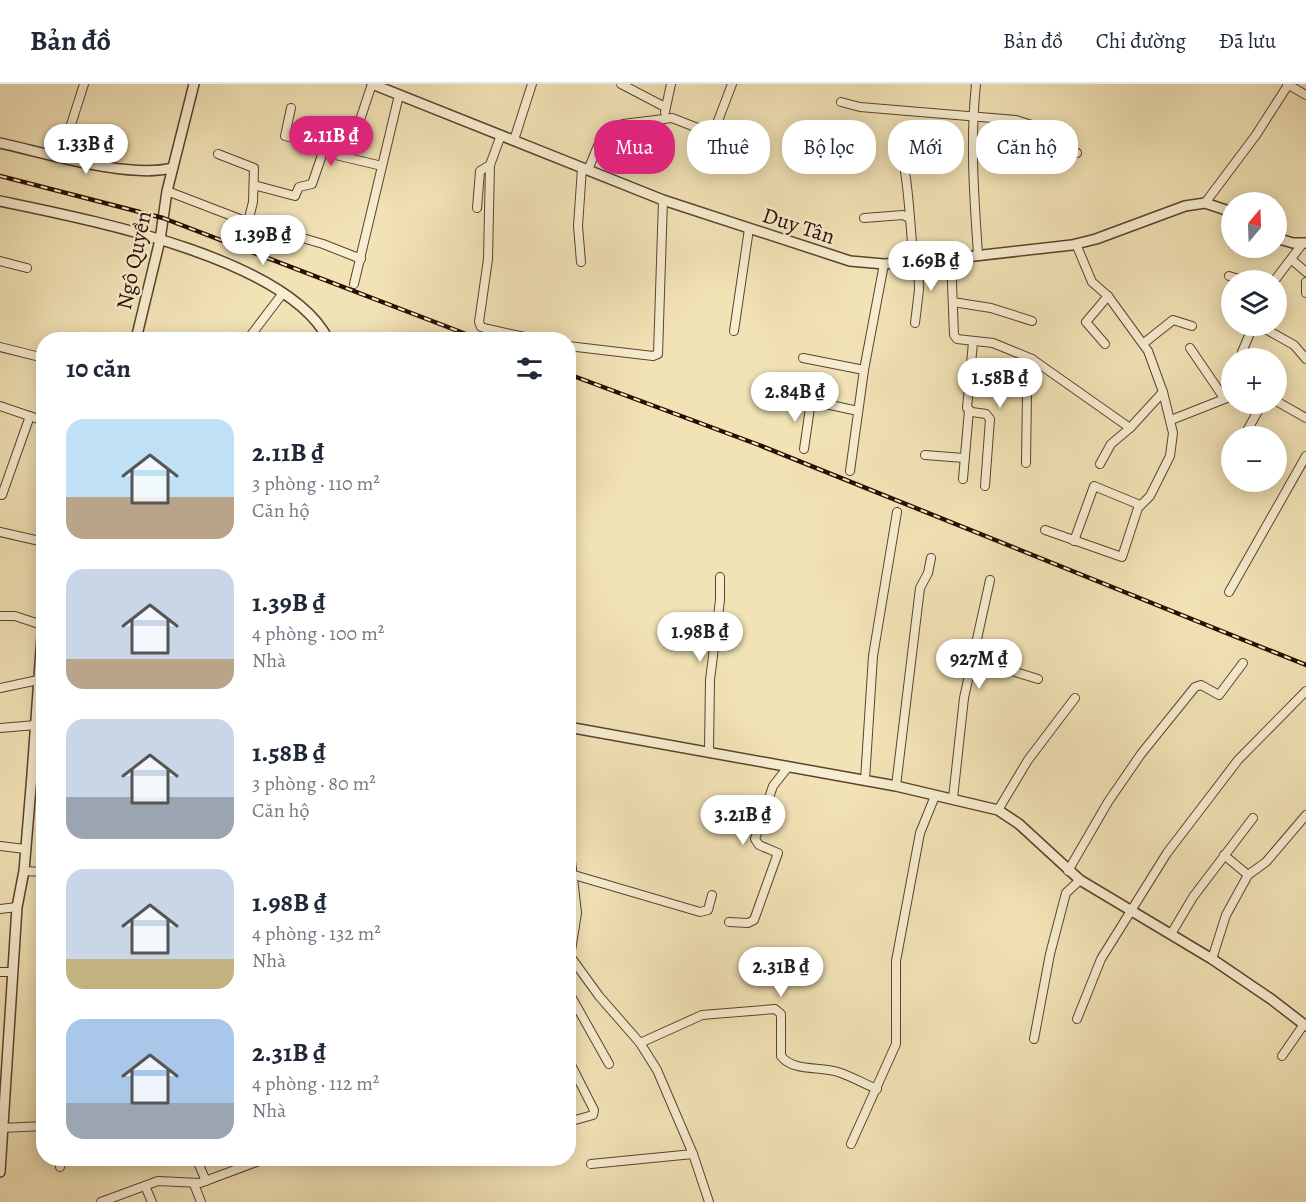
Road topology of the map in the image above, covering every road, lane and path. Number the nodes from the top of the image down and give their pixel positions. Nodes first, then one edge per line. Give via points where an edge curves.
1 (84, 84) edge
2 (194, 84) edge
3 (372, 84) edge
4 (532, 84) edge
5 (621, 84) edge
6 (671, 84) edge
7 (732, 84) edge
8 (976, 84) edge
9 (1287, 84) edge
10 (394, 90) edge
11 (1306, 95) edge
12 (841, 102) dead end
13 (665, 107) junction
14 (291, 108) dead end
15 (973, 116) junction
16 (665, 118) junction
17 (1002, 120) edge
18 (357, 129) dead end
19 (501, 135) junction
20 (514, 140) junction
21 (0, 143) edge
22 (322, 152) junction
23 (218, 154) dead end
24 (61, 156) junction
25 (490, 165) junction
26 (382, 166) junction
27 (172, 168) junction
28 (585, 169) junction
29 (904, 174) edge
30 (254, 185) junction
31 (167, 191) junction
32 (663, 200) junction
33 (0, 201) edge
34 (1205, 203) junction
35 (477, 208) dead end
36 (1221, 208) edge
37 (864, 218) dead end
38 (909, 218) junction
39 (248, 222) junction
40 (749, 229) junction
41 (160, 240) junction
42 (1287, 240) edge
43 (1304, 243) edge
44 (1076, 244) junction
45 (978, 254) junction
46 (951, 258) junction
47 (361, 259) junction
48 (916, 260) junction
49 (1292, 260) junction
50 (0, 261) edge
51 (581, 262) dead end
52 (884, 264) junction
53 (27, 268) dead end
54 (1284, 270) edge
55 (1306, 272) edge
56 (1306, 282) edge
57 (354, 284) dead end
58 (283, 293) junction
59 (1306, 293) edge
60 (1108, 296) junction
61 (953, 302) junction
62 (1032, 321) dead end
63 (915, 323) dead end
64 (1192, 326) dead end
65 (734, 331) dead end
66 (138, 332) edge
67 (253, 332) edge
68 (324, 332) edge
69 (502, 332) edge
70 (1278, 336) edge
71 (973, 342) junction
72 (1144, 343) junction
73 (1105, 344) dead end
74 (0, 347) edge
75 (576, 347) edge
76 (1190, 348) dead end
77 (36, 356) edge
78 (803, 358) dead end
79 (1032, 359) junction
80 (1306, 359) edge
81 (864, 370) junction
82 (1221, 388) edge
83 (1164, 392) junction
84 (798, 398) dead end
85 (1221, 400) edge
86 (811, 401) junction
87 (0, 406) edge
88 (1287, 407) edge
89 (969, 410) junction
90 (858, 411) junction
91 (30, 416) junction
92 (36, 418) edge
93 (1306, 418) edge
94 (1171, 420) junction
95 (1130, 428) junction
96 (804, 449) dead end
97 (925, 455) dead end
98 (1306, 456) edge
99 (964, 458) junction
100 (1026, 463) dead end
101 (1100, 464) dead end
102 (850, 471) dead end
103 (963, 479) dead end
104 (985, 486) dead end
105 (2, 495) dead end
106 (1140, 505) junction
107 (897, 512) dead end
108 (1046, 530) dead end
109 (0, 532) edge
110 (36, 540) edge
111 (1074, 541) junction
112 (931, 558) dead end
113 (720, 577) dead end
114 (990, 580) dead end
115 (1229, 592) dead end
116 (0, 616) edge
117 (36, 623) edge
118 (973, 659) junction
119 (1243, 663) dead end
120 (1038, 679) dead end
121 (36, 680) edge
122 (0, 688) edge
123 (1306, 691) edge
124 (1075, 698) dead end
125 (36, 725) joint
126 (0, 728) edge
127 (576, 728) edge
128 (709, 750) junction
129 (788, 766) junction
130 (865, 780) junction
131 (896, 786) junction
132 (935, 796) junction
133 (953, 798) junction
134 (998, 810) junction
135 (1306, 815) edge
136 (1253, 818) dead end
137 (0, 846) edge
138 (26, 849) junction
139 (1224, 855) junction
140 (24, 871) junction
141 (1068, 871) junction
142 (36, 872) edge
143 (1248, 875) junction
144 (576, 880) edge
145 (1080, 880) junction
146 (712, 895) dead end
147 (17, 908) junction
148 (0, 909) edge
149 (1131, 911) junction
150 (729, 922) dead end
151 (1171, 934) junction
152 (1212, 960) junction
153 (576, 964) edge
154 (0, 972) edge
155 (12, 972) junction
156 (576, 1005) edge
157 (1077, 1019) dead end
158 (1305, 1025) edge
159 (1034, 1040) dead end
160 (640, 1043) junction
161 (1282, 1056) dead end
162 (3, 1060) edge
163 (609, 1064) dead end
164 (576, 1075) edge
165 (877, 1089) junction
166 (1, 1104) edge
167 (576, 1120) edge
168 (36, 1126) edge
169 (2, 1128) junction
170 (851, 1144) dead end
171 (693, 1154) junction
172 (591, 1164) dead end
173 (199, 1166) edge
174 (246, 1166) edge
175 (0, 1172) edge
176 (206, 1181) junction
177 (194, 1184) junction
178 (146, 1186) junction
179 (101, 1202) edge
180 (152, 1202) edge
181 (201, 1202) edge
182 (709, 1202) edge

1 - 24 street
2 - 27 street, Ngô Quyền
3 - 10 street, Duy Tân
3 - 18 street
4 - 20 street
5 - 13 street
6 - 13 street
7 - 16 street via 712,134 683,120
8 - 15 street
9 - 11 street
9 - 34 street via 1256,135
10 - 19 street, Duy Tân
10 - 26 street
12 - 15 street
13 - 16 street
14 - 22 street via 285,136 313,143
15 - 17 street
15 - 45 street
16 - 28 street via 610,129 602,136
19 - 20 street, Duy Tân
19 - 25 street
20 - 28 street, Duy Tân
21 - 24 street
22 - 26 street
22 - 30 street via 312,184 299,187 295,196
23 - 30 street via 254,168
24 - 27 street via 144,172
25 - 35 street via 480,171
25 - 69 street via 488,259 480,324
26 - 47 street
27 - 31 street, Ngô Quyền
28 - 32 street, Duy Tân
28 - 51 street via 578,226
29 - 38 street
30 - 39 street
31 - 39 street
31 - 41 street, Ngô Quyền
32 - 40 street, Duy Tân
32 - 75 street via 658,354
33 - 41 street
34 - 36 street
34 - 44 street, Duy Tân via 1185,206
37 - 38 street
38 - 48 street
39 - 47 street
40 - 52 street, Duy Tân via 850,261
40 - 65 street
41 - 58 street via 248,274
41 - 66 street, Ngô Quyền
42 - 43 street
43 - 49 street
44 - 45 street, Duy Tân
44 - 60 street via 1092,282
45 - 46 street, Duy Tân
46 - 48 street, Duy Tân
46 - 61 street
47 - 57 street
48 - 52 street, Duy Tân
48 - 63 street via 919,290
49 - 54 street
49 - 55 street
50 - 53 street
52 - 81 street
56 - 59 street
58 - 67 street
58 - 68 street via 312,314
60 - 72 street
60 - 73 street via 1086,322
61 - 62 street
61 - 71 street via 954,335
64 - 72 street via 1173,320
70 - 80 street via 1294,345
71 - 79 street via 993,343
71 - 89 street
72 - 83 street
74 - 77 street
76 - 82 street
78 - 81 street
79 - 95 street
79 - 100 street via 1027,392
81 - 90 street
83 - 94 street
83 - 95 street
84 - 86 street
85 - 94 street
86 - 90 street
86 - 96 street
87 - 91 street
88 - 93 street
89 - 99 street
89 - 104 street via 986,414 990,419
90 - 102 street
91 - 92 street
91 - 105 street
94 - 106 street via 1170,456 1150,496
95 - 101 street via 1111,444
97 - 99 street
98 - 115 street
99 - 103 street
106 - 111 street via 1122,557
106 - 111 street via 1094,486
107 - 130 street via 873,656
108 - 111 street
109 - 110 street
112 - 131 street via 920,588
113 - 128 street via 710,680
114 - 118 street
116 - 117 street
118 - 120 street
118 - 133 street via 964,698
119 - 141 street via 1220,695 1195,687 1108,801
121 - 122 street
123 - 149 street via 1238,760 1167,853
124 - 134 street via 1028,760
125 - 126 street
125 - 138 street
127 - 128 street
128 - 129 street
129 - 130 street
129 - 150 street via 773,786 754,839 778,853 767,889 754,920
130 - 131 street
131 - 132 street
132 - 133 street
132 - 165 street via 920,833 896,961 896,1044
133 - 134 street
134 - 141 street via 1019,824
135 - 143 street via 1266,862
136 - 139 street
137 - 138 street
138 - 140 street
139 - 143 street
139 - 151 street
140 - 142 street
140 - 147 street
141 - 145 street
143 - 152 street via 1226,915
144 - 146 street via 700,912 708,910
145 - 149 street
145 - 159 street via 1066,893
147 - 148 street
147 - 155 street
149 - 151 street
149 - 157 street via 1101,959
151 - 152 street
152 - 158 street
153 - 160 street
154 - 155 street
155 - 162 street
156 - 163 street
158 - 161 street
160 - 165 street via 702,1015 775,1009 781,1014 784,1061 792,1066 842,1073
160 - 171 street via 673,1102
162 - 166 street
164 - 167 street via 594,1110 593,1115
165 - 170 street
166 - 169 street
168 - 169 street
169 - 175 street
171 - 172 street
171 - 182 street
173 - 176 street
174 - 176 street
176 - 177 street
177 - 178 street via 166,1180
177 - 181 street
178 - 179 street
178 - 180 street

